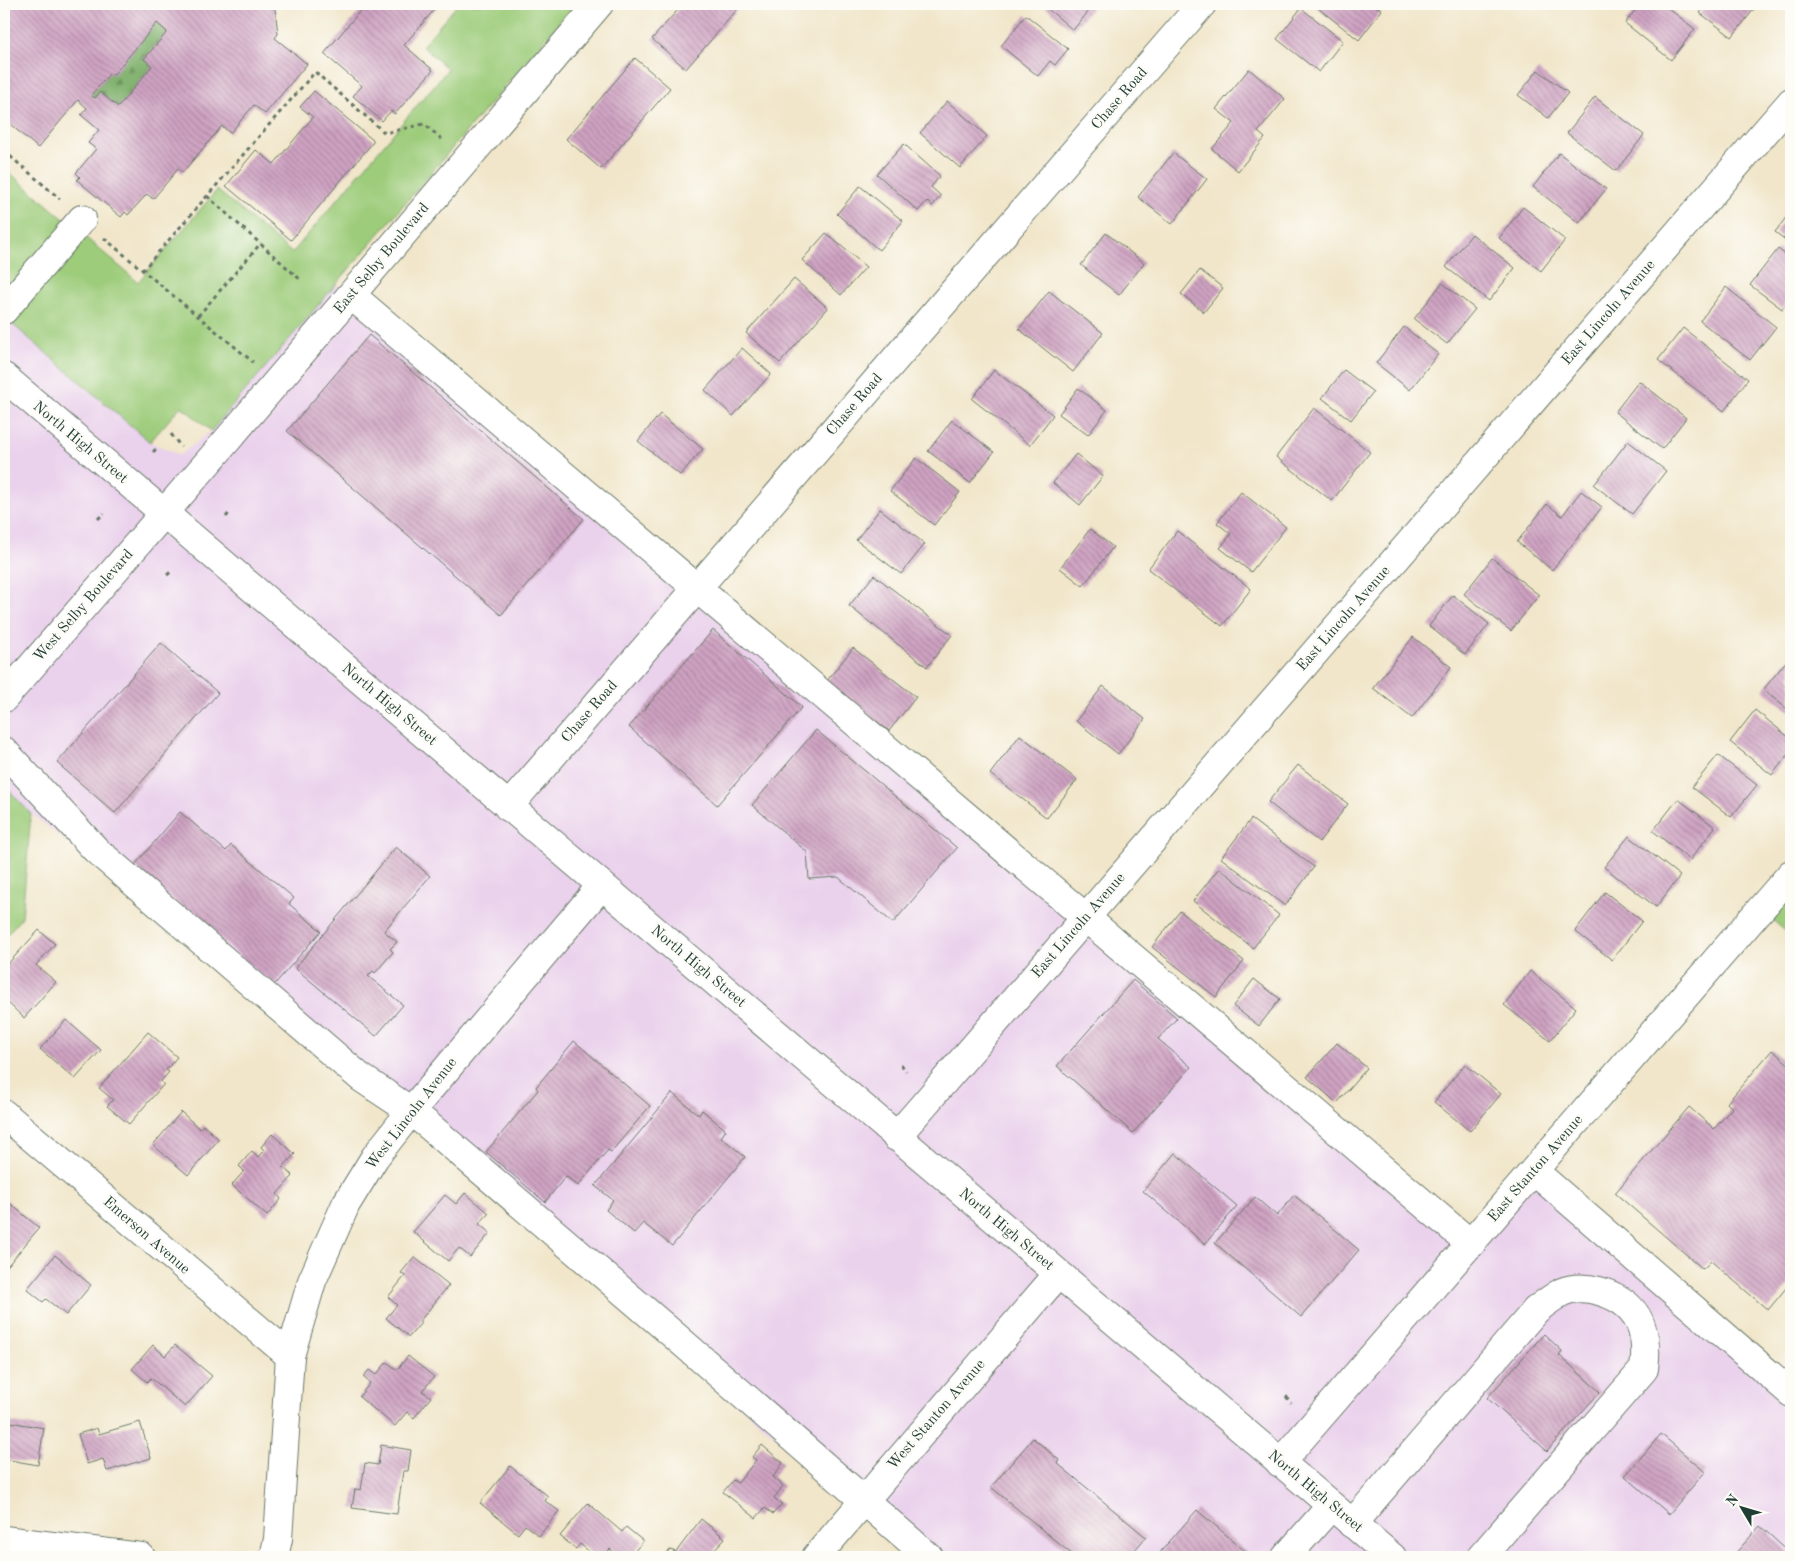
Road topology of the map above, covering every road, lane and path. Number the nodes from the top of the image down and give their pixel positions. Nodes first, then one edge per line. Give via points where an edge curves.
1 (599, 4) edge
2 (1202, 4) edge
3 (1791, 102) edge
4 (448, 145) dead end
5 (4, 151) edge
6 (207, 196) junction
7 (82, 219) junction
8 (261, 243) junction
9 (142, 271) junction
10 (302, 281) dead end
11 (351, 295) junction
12 (4, 310) edge
13 (198, 316) junction
14 (257, 366) dead end
15 (4, 378) edge
16 (171, 434) dead end
17 (183, 449) dead end
18 (229, 513) dead end
19 (104, 514) dead end
20 (164, 514) junction
21 (226, 517) dead end
22 (98, 519) dead end
23 (172, 570) dead end
24 (167, 575) dead end
25 (697, 588) junction
26 (4, 698) edge
27 (4, 751) edge
28 (508, 807) junction
29 (1791, 874) edge
30 (601, 886) junction
31 (1086, 918) junction
32 (901, 1064) dead end
33 (906, 1071) dead end
34 (411, 1111) junction
35 (4, 1114) edge
36 (896, 1137) junction
37 (1534, 1171) junction
38 (1471, 1244) junction
39 (1058, 1274) junction
40 (290, 1356) junction
41 (1791, 1393) edge
42 (1280, 1463) junction
43 (864, 1500) junction
44 (1330, 1506) junction
45 (1352, 1524) junction
46 (4, 1540) edge
47 (142, 1557) edge
48 (274, 1557) edge
49 (816, 1557) edge
50 (929, 1557) edge
51 (1286, 1557) edge
52 (1392, 1557) edge
53 (1481, 1557) edge

1 - 11 street, East Selby Boulevard
2 - 25 street, Chase Road
3 - 31 street, East Lincoln Avenue
4 - 6 path via 424,124 385,132 315,72
5 - 7 path
6 - 8 path
6 - 9 path
7 - 9 path
7 - 12 street
8 - 10 path
8 - 13 path
9 - 13 path
11 - 20 street, East Selby Boulevard
11 - 25 street
13 - 14 path
15 - 20 street, North High Street
16 - 17 path
18 - 21 path
19 - 22 path
20 - 26 street, West Selby Boulevard
20 - 28 street, North High Street
23 - 24 path
25 - 28 street, Chase Road
25 - 31 street
27 - 34 street via 96,850 360,1077
28 - 30 street, North High Street
29 - 37 street, East Stanton Avenue
30 - 34 street, West Lincoln Avenue
30 - 36 street, North High Street
31 - 36 street, East Lincoln Avenue
31 - 38 street
32 - 33 path
34 - 40 street, West Lincoln Avenue via 375,1157 346,1204 312,1281
34 - 43 street
35 - 40 street, Emerson Avenue
36 - 39 street, North High Street
37 - 38 street, East Stanton Avenue
37 - 41 street
38 - 42 street, East Stanton Avenue
39 - 42 street, North High Street
39 - 43 street, West Stanton Avenue
40 - 48 street, West Lincoln Avenue via 278,1540
42 - 44 street, North High Street
43 - 49 street, West Stanton Avenue
43 - 50 street
44 - 45 street, North High Street
44 - 51 street
45 - 52 street, North High Street
45 - 53 street via 1536,1310 1563,1292 1587,1288 1614,1295 1631,1309 1643,1329 1647,1348 1644,1369
46 - 47 street

